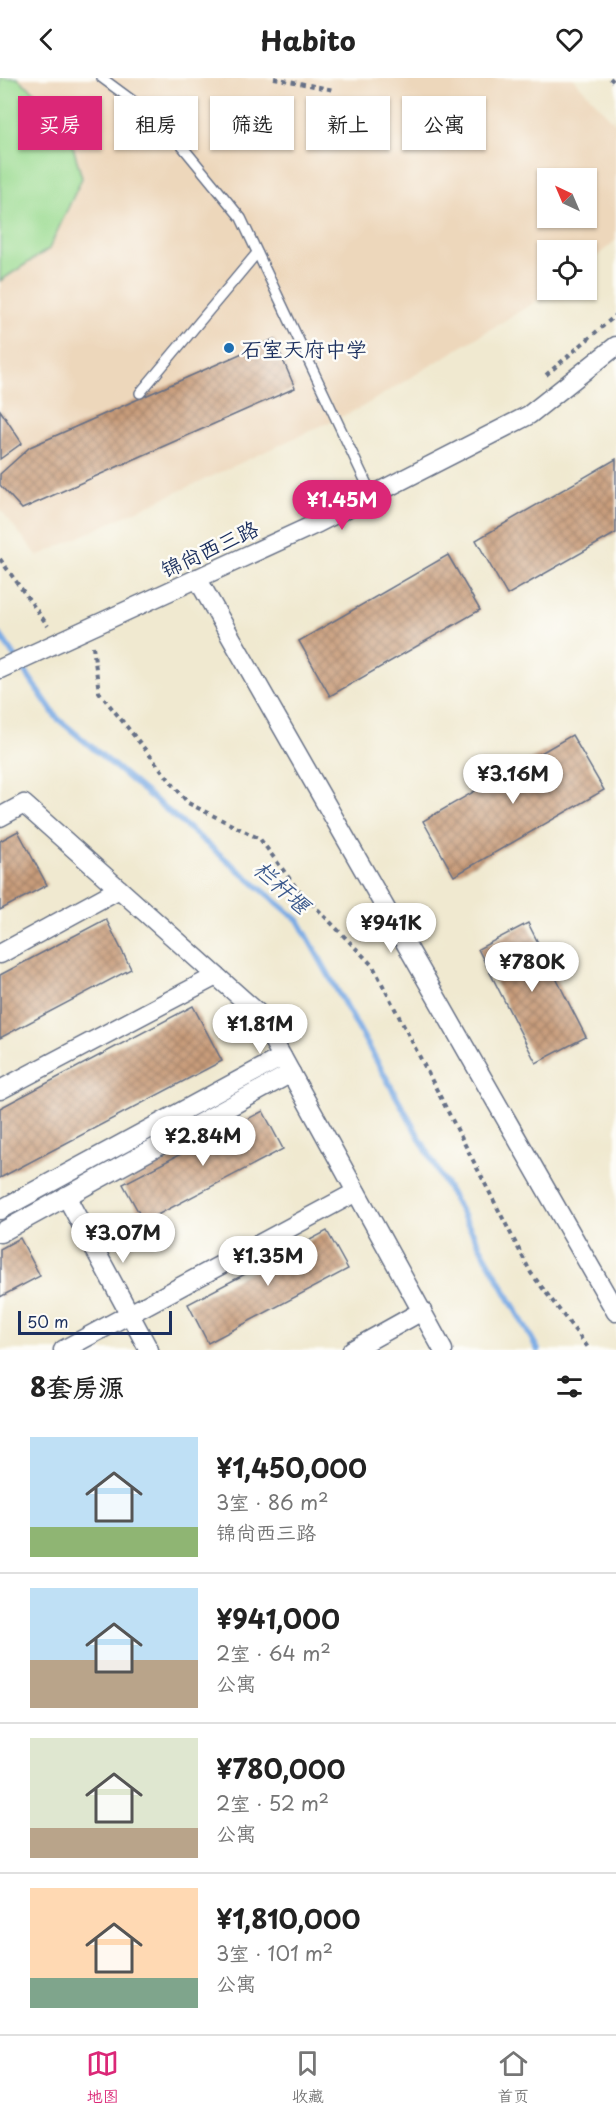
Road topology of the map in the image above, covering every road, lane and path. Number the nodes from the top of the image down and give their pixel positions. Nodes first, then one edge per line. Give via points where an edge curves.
1 (102, 78) edge
2 (274, 78) edge
3 (610, 78) edge
4 (616, 84) edge
5 (334, 90) dead end
6 (257, 253) junction
7 (616, 315) edge
8 (616, 346) edge
9 (540, 379) dead end
10 (140, 393) dead end
11 (372, 495) junction
12 (0, 559) edge
13 (197, 578) junction
14 (91, 627) junction
15 (59, 642) junction
16 (2, 668) edge
17 (0, 817) edge
18 (119, 889) junction
19 (0, 954) edge
20 (216, 976) junction
21 (282, 1057) junction
22 (291, 1073) junction
23 (0, 1090) edge
24 (356, 1192) junction
25 (66, 1196) junction
26 (0, 1210) edge
27 (0, 1233) edge
28 (422, 1311) junction
29 (616, 1312) edge
30 (129, 1314) junction
31 (63, 1350) edge
32 (149, 1350) edge
33 (352, 1350) edge
34 (443, 1350) edge
35 (590, 1350) edge

1 - 6 lane via 163,123 241,218
2 - 5 path
3 - 4 path
6 - 10 lane
6 - 11 lane
7 - 9 path
8 - 11 street, 锦尚西三路 via 529,415
11 - 13 street, 锦尚西三路
12 - 15 path
13 - 14 street, 锦尚西三路
13 - 29 street
14 - 15 street, 锦尚西三路
14 - 35 path via 99,692 188,803 260,839 295,886 373,966 531,1273
15 - 16 street, 锦尚西三路
17 - 18 street via 24,804
18 - 19 street
18 - 20 street
20 - 21 street via 258,1013
20 - 23 street
21 - 22 street
21 - 26 street
22 - 24 street
22 - 25 street
24 - 28 street
24 - 30 street
25 - 27 street
25 - 30 street
28 - 33 street
28 - 34 street
30 - 31 street
30 - 32 street

